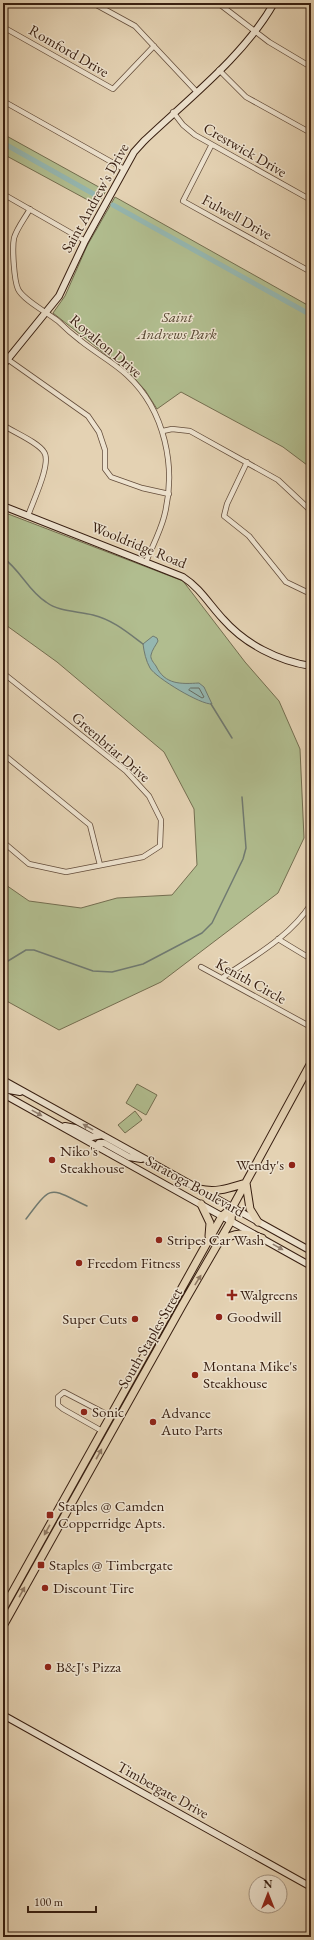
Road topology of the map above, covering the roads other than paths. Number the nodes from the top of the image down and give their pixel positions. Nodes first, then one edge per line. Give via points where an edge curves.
1 (94, 3) edge
2 (218, 3) edge
3 (274, 3) edge
4 (3, 27) edge
5 (256, 32) junction
6 (154, 46) junction
7 (311, 67) edge
8 (219, 70) junction
9 (196, 91) junction
10 (3, 101) edge
11 (174, 112) junction
12 (311, 134) edge
13 (211, 146) junction
14 (124, 169) junction
15 (3, 194) edge
16 (311, 200) edge
17 (30, 209) junction
18 (85, 241) junction
19 (311, 272) edge
20 (47, 312) junction
21 (5, 358) edge
22 (3, 365) edge
23 (3, 425) edge
24 (163, 431) junction
25 (247, 462) junction
26 (169, 494) junction
27 (3, 506) edge
28 (311, 511) edge
29 (28, 516) junction
30 (146, 562) junction
31 (311, 594) edge
32 (311, 666) edge
33 (3, 673) edge
34 (3, 754) edge
35 (3, 842) edge
36 (100, 865) junction
37 (311, 904) edge
38 (278, 939) junction
39 (311, 959) edge
40 (202, 967) dead end
41 (222, 978) junction
42 (311, 1027) edge
43 (311, 1063) edge
44 (3, 1080) edge
45 (3, 1086) edge
46 (26, 1093) junction
47 (3, 1094) edge
48 (60, 1125) junction
49 (102, 1135) junction
50 (97, 1146) junction
51 (148, 1161) junction
52 (246, 1183) junction
53 (199, 1190) junction
54 (201, 1204) junction
55 (232, 1208) junction
56 (222, 1216) junction
57 (231, 1221) junction
58 (258, 1222) junction
59 (262, 1238) junction
60 (209, 1239) junction
61 (219, 1244) junction
62 (311, 1251) edge
63 (311, 1266) edge
64 (138, 1367) junction
65 (139, 1382) junction
66 (110, 1416) junction
67 (102, 1431) junction
68 (84, 1464) junction
69 (73, 1482) junction
70 (84, 1482) junction
71 (73, 1501) junction
72 (3, 1608) edge
73 (3, 1626) edge
74 (3, 1715) edge
75 (311, 1887) edge

1 - 6 street via 135,26
2 - 5 street
3 - 5 street, Saint Andrew's Drive
4 - 6 street, Romford Drive via 113,89
5 - 7 street
5 - 8 street, Saint Andrew's Drive
6 - 9 street
8 - 9 street, Saint Andrew's Drive
8 - 12 street via 246,97
9 - 11 street, Saint Andrew's Drive
10 - 14 street
11 - 13 street, Crestwick Drive via 195,135
11 - 14 street, Saint Andrew's Drive via 144,141
13 - 16 street, Crestwick Drive
13 - 19 street, Fulwell Drive via 184,201
14 - 18 street, Saint Andrew's Drive
15 - 17 street
17 - 18 street
17 - 20 street, Royalton Drive via 14,238 16,282 22,295
18 - 20 street, Saint Andrew's Drive via 59,296
20 - 21 street, Saint Andrew's Drive
20 - 24 street, Royalton Drive via 128,376 147,400
21 - 22 street, Saint Andrew's Drive
21 - 26 street via 88,416 99,432 104,450 105,469 111,477
23 - 29 street via 41,448 47,457 46,467
24 - 25 street via 190,431
24 - 26 street, Royalton Drive via 170,466
25 - 28 street via 278,480
25 - 31 street via 224,516 249,536 286,582
26 - 30 street, Royalton Drive via 164,518
27 - 29 street, Wooldridge Road
29 - 30 street, Wooldridge Road
30 - 32 street, Wooldridge Road via 193,583 223,619 261,649
33 - 36 street, Greenbriar Drive via 126,771 149,796 161,820 160,846 143,857
34 - 36 street via 90,825
35 - 36 street via 29,864 66,872
37 - 38 street via 302,918
38 - 39 street
38 - 41 street
40 - 41 street, Kenith Circle
41 - 42 street, Kenith Circle
43 - 52 main road, South Staples Street
44 - 46 street, Saratoga Boulevard
45 - 46 street via 9,1090
49 -> 46 street, Saratoga Boulevard
47 -> 48 street, Saratoga Boulevard
48 - 49 street via 74,1128 92,1138
48 - 50 street, Saratoga Boulevard
49 - 51 street, Saratoga Boulevard
50 - 51 street via 104,1143 129,1157
50 - 54 street, Saratoga Boulevard
51 - 53 street, Saratoga Boulevard
52 - 53 main road via 223,1191
52 - 55 main road, South Staples Street
52 - 58 main road via 250,1209
53 - 55 street, Saratoga Boulevard
54 - 56 street, Saratoga Boulevard
54 - 60 main road via 210,1223
55 - 56 main road, South Staples Street
55 - 57 main road, South Staples Street
55 - 58 street, Saratoga Boulevard
56 - 57 street, Saratoga Boulevard
56 - 60 main road, South Staples Street
57 - 59 street, Saratoga Boulevard
57 - 61 main road, South Staples Street
58 - 62 street, Saratoga Boulevard
59 - 61 main road via 242,1233 233,1234
59 -> 63 street, Saratoga Boulevard
60 - 64 main road, South Staples Street
65 -> 61 main road, South Staples Street
64 - 65 main road
64 - 66 main road, South Staples Street
70 -> 65 main road, South Staples Street
66 - 67 main road, South Staples Street
66 - 67 street via 64,1392 58,1397 58,1405 63,1410
67 - 68 main road, South Staples Street
68 - 69 main road, South Staples Street
68 - 70 main road via 81,1478
69 - 71 main road via 76,1485
69 -> 72 main road, South Staples Street
70 - 71 main road, South Staples Street
73 -> 71 main road, South Staples Street
74 - 75 street, Timbergate Drive

